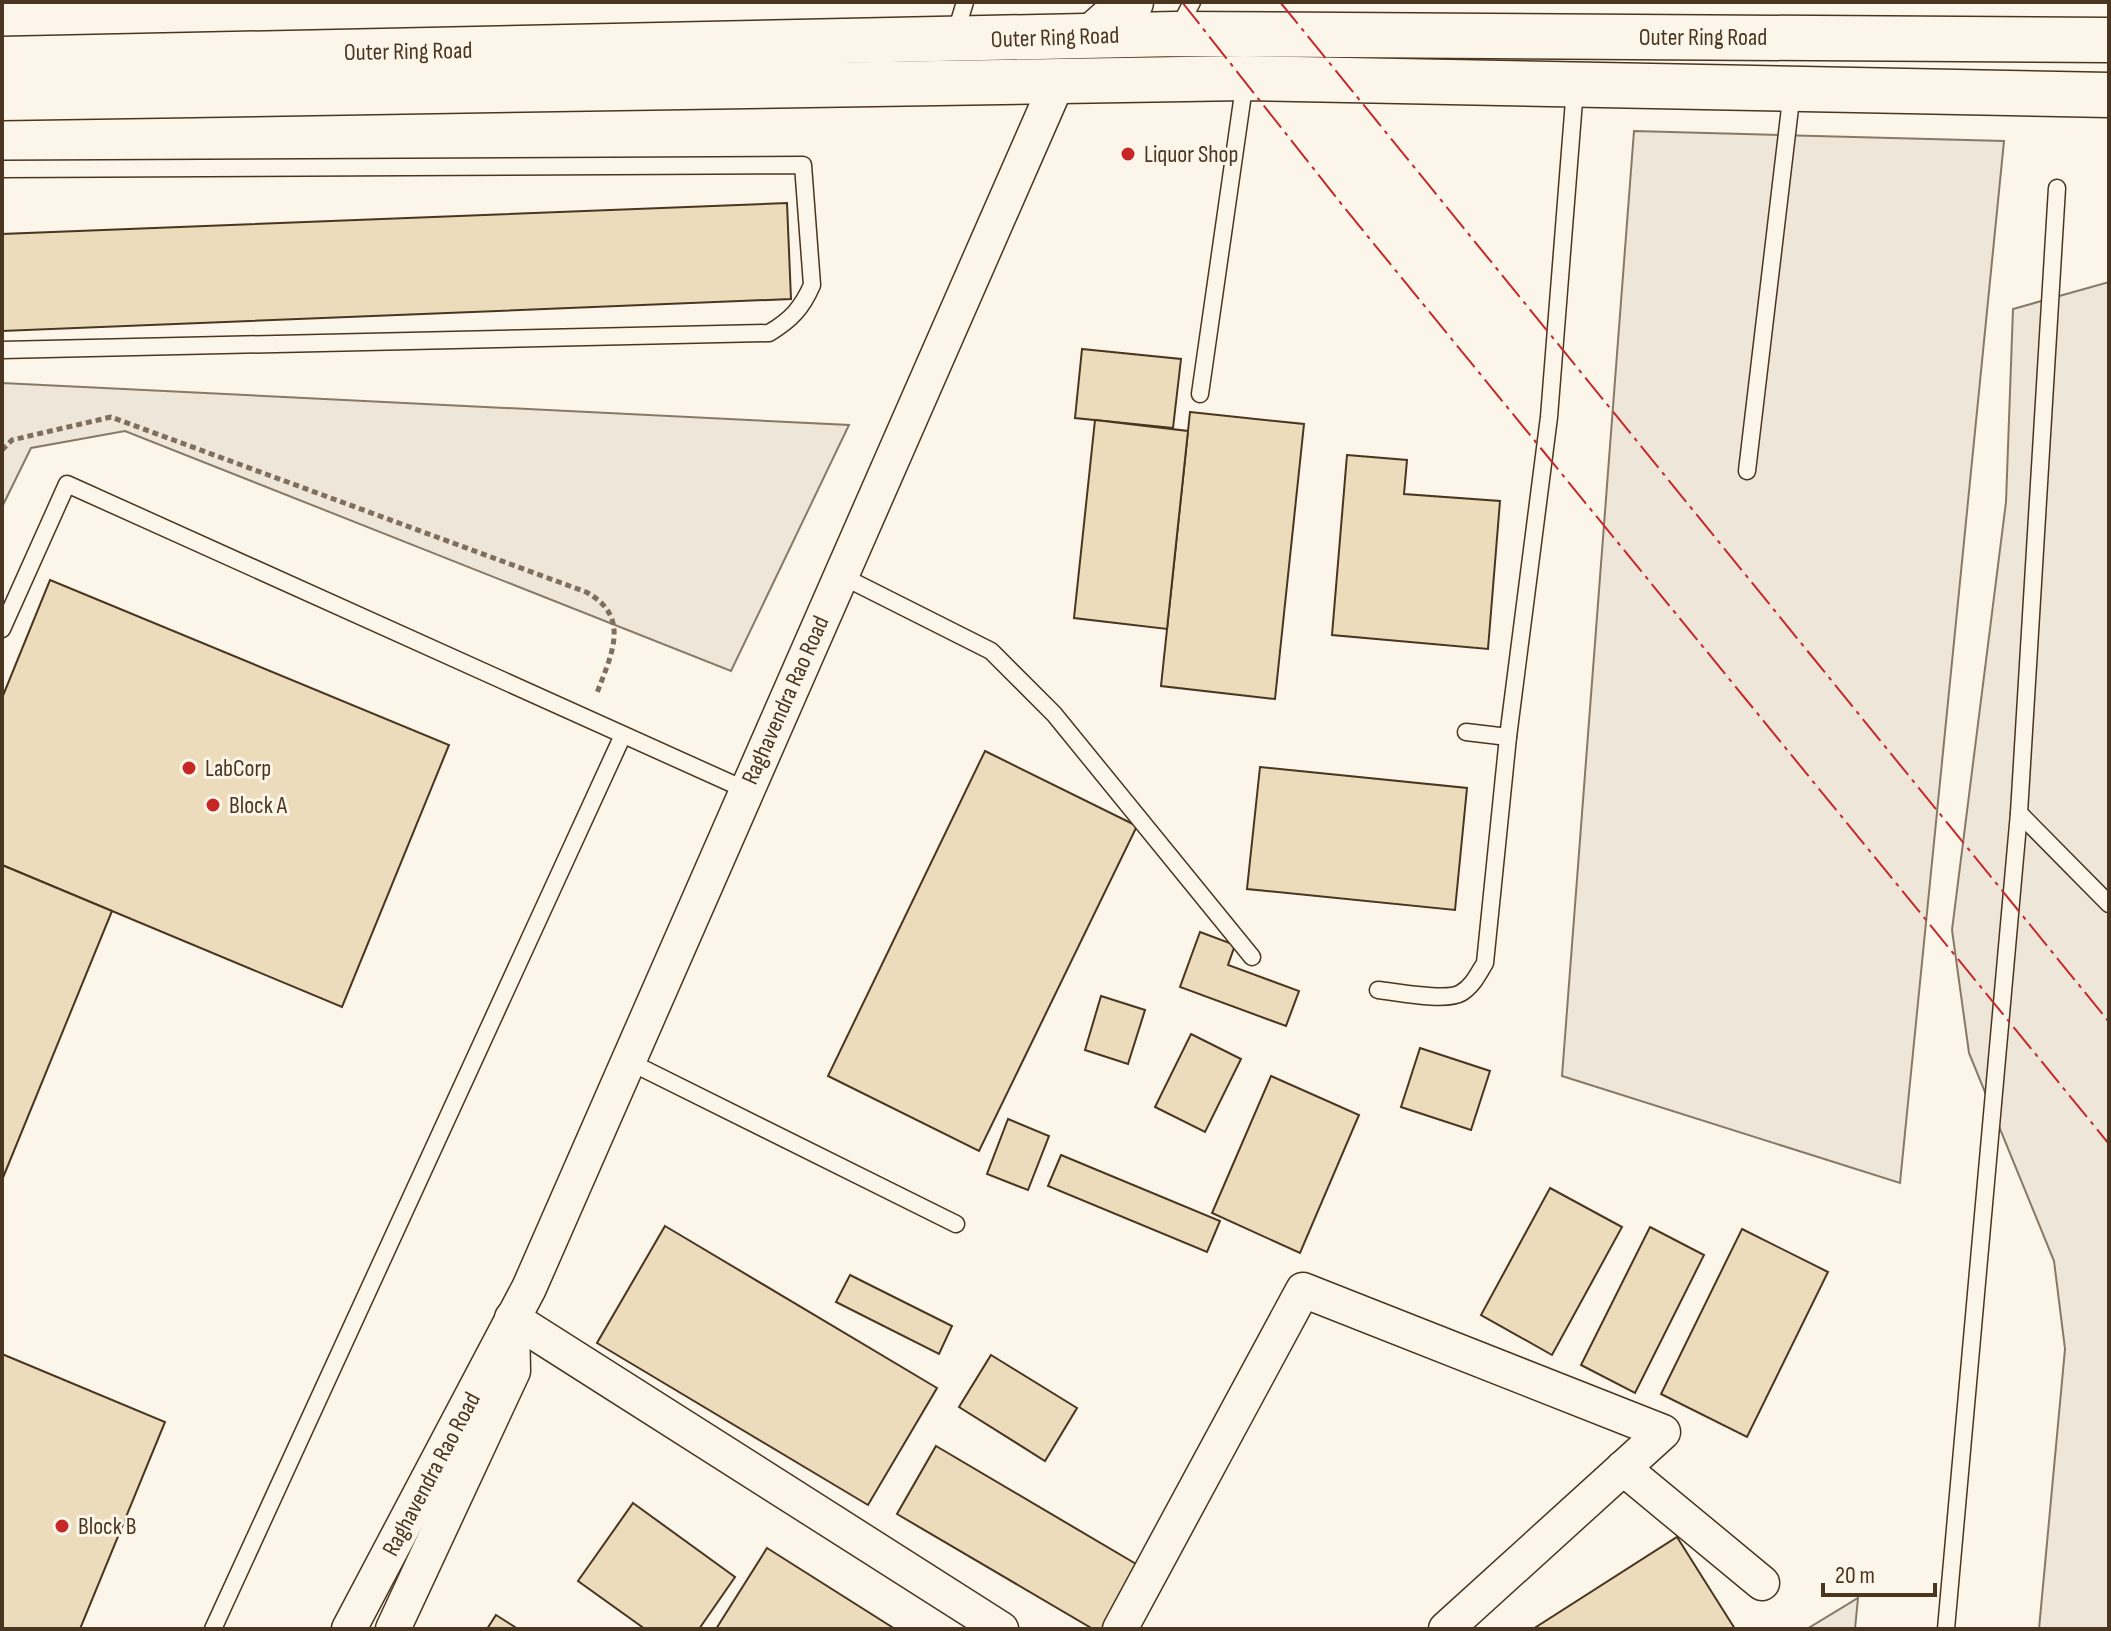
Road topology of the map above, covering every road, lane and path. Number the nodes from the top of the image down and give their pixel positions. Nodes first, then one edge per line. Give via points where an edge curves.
1 (1131, 2) edge
2 (1098, 18) edge
3 (1184, 18) edge
4 (960, 21) edge
5 (2109, 40) edge
6 (2, 59) edge
7 (1245, 78) junction
8 (1058, 81) junction
9 (1575, 86) junction
10 (1793, 90) junction
11 (2109, 95) edge
12 (2, 98) edge
13 (2, 169) edge
14 (2057, 188) dead end
15 (2, 350) edge
16 (1200, 394) dead end
17 (2, 450) edge
18 (1747, 471) dead end
19 (840, 575) junction
20 (2, 629) edge
21 (588, 719) junction
22 (1466, 732) dead end
23 (623, 735) junction
24 (1508, 737) junction
25 (746, 790) junction
26 (2019, 813) junction
27 (2109, 904) edge
28 (1252, 957) dead end
29 (1378, 990) dead end
30 (628, 1061) junction
31 (956, 1224) dead end
32 (512, 1318) junction
33 (1623, 1468) junction
34 (1762, 1583) dead end
35 (213, 1629) edge
36 (349, 1629) edge
37 (393, 1629) edge
38 (1001, 1629) edge
39 (1120, 1629) edge
40 (1446, 1629) edge
41 (1946, 1629) edge

1 - 2 main road
2 - 3 main road, Outer Ring Road
2 - 4 main road, Outer Ring Road
3 - 5 main road, Outer Ring Road
4 - 6 main road, Outer Ring Road
7 - 8 main road, Outer Ring Road
7 - 9 main road, Outer Ring Road
7 - 16 lane
8 - 12 main road, Outer Ring Road
8 - 19 street, Raghavendra Rao Road
9 - 10 main road, Outer Ring Road
9 - 24 lane via 1549,417
10 - 11 main road, Outer Ring Road
10 - 18 lane
13 - 15 lane via 803,165 812,285 790,321 769,333
14 - 26 lane
17 - 21 path via 12,440 111,417 586,592 605,606 615,633
19 - 25 street, Raghavendra Rao Road
19 - 28 lane via 991,651 1054,714
20 - 21 lane via 67,484
21 - 23 lane
22 - 24 lane
23 - 25 lane
23 - 35 lane
24 - 29 lane via 1485,963 1459,994
25 - 30 street, Raghavendra Rao Road
26 - 27 lane
26 - 41 lane
30 - 31 lane
30 - 32 street, Raghavendra Rao Road
32 - 36 street, Raghavendra Rao Road
32 - 37 street, Raghavendra Rao Road via 513,1371
32 - 38 street
33 - 34 street
33 - 39 street via 1663,1432 1303,1290
33 - 40 street

